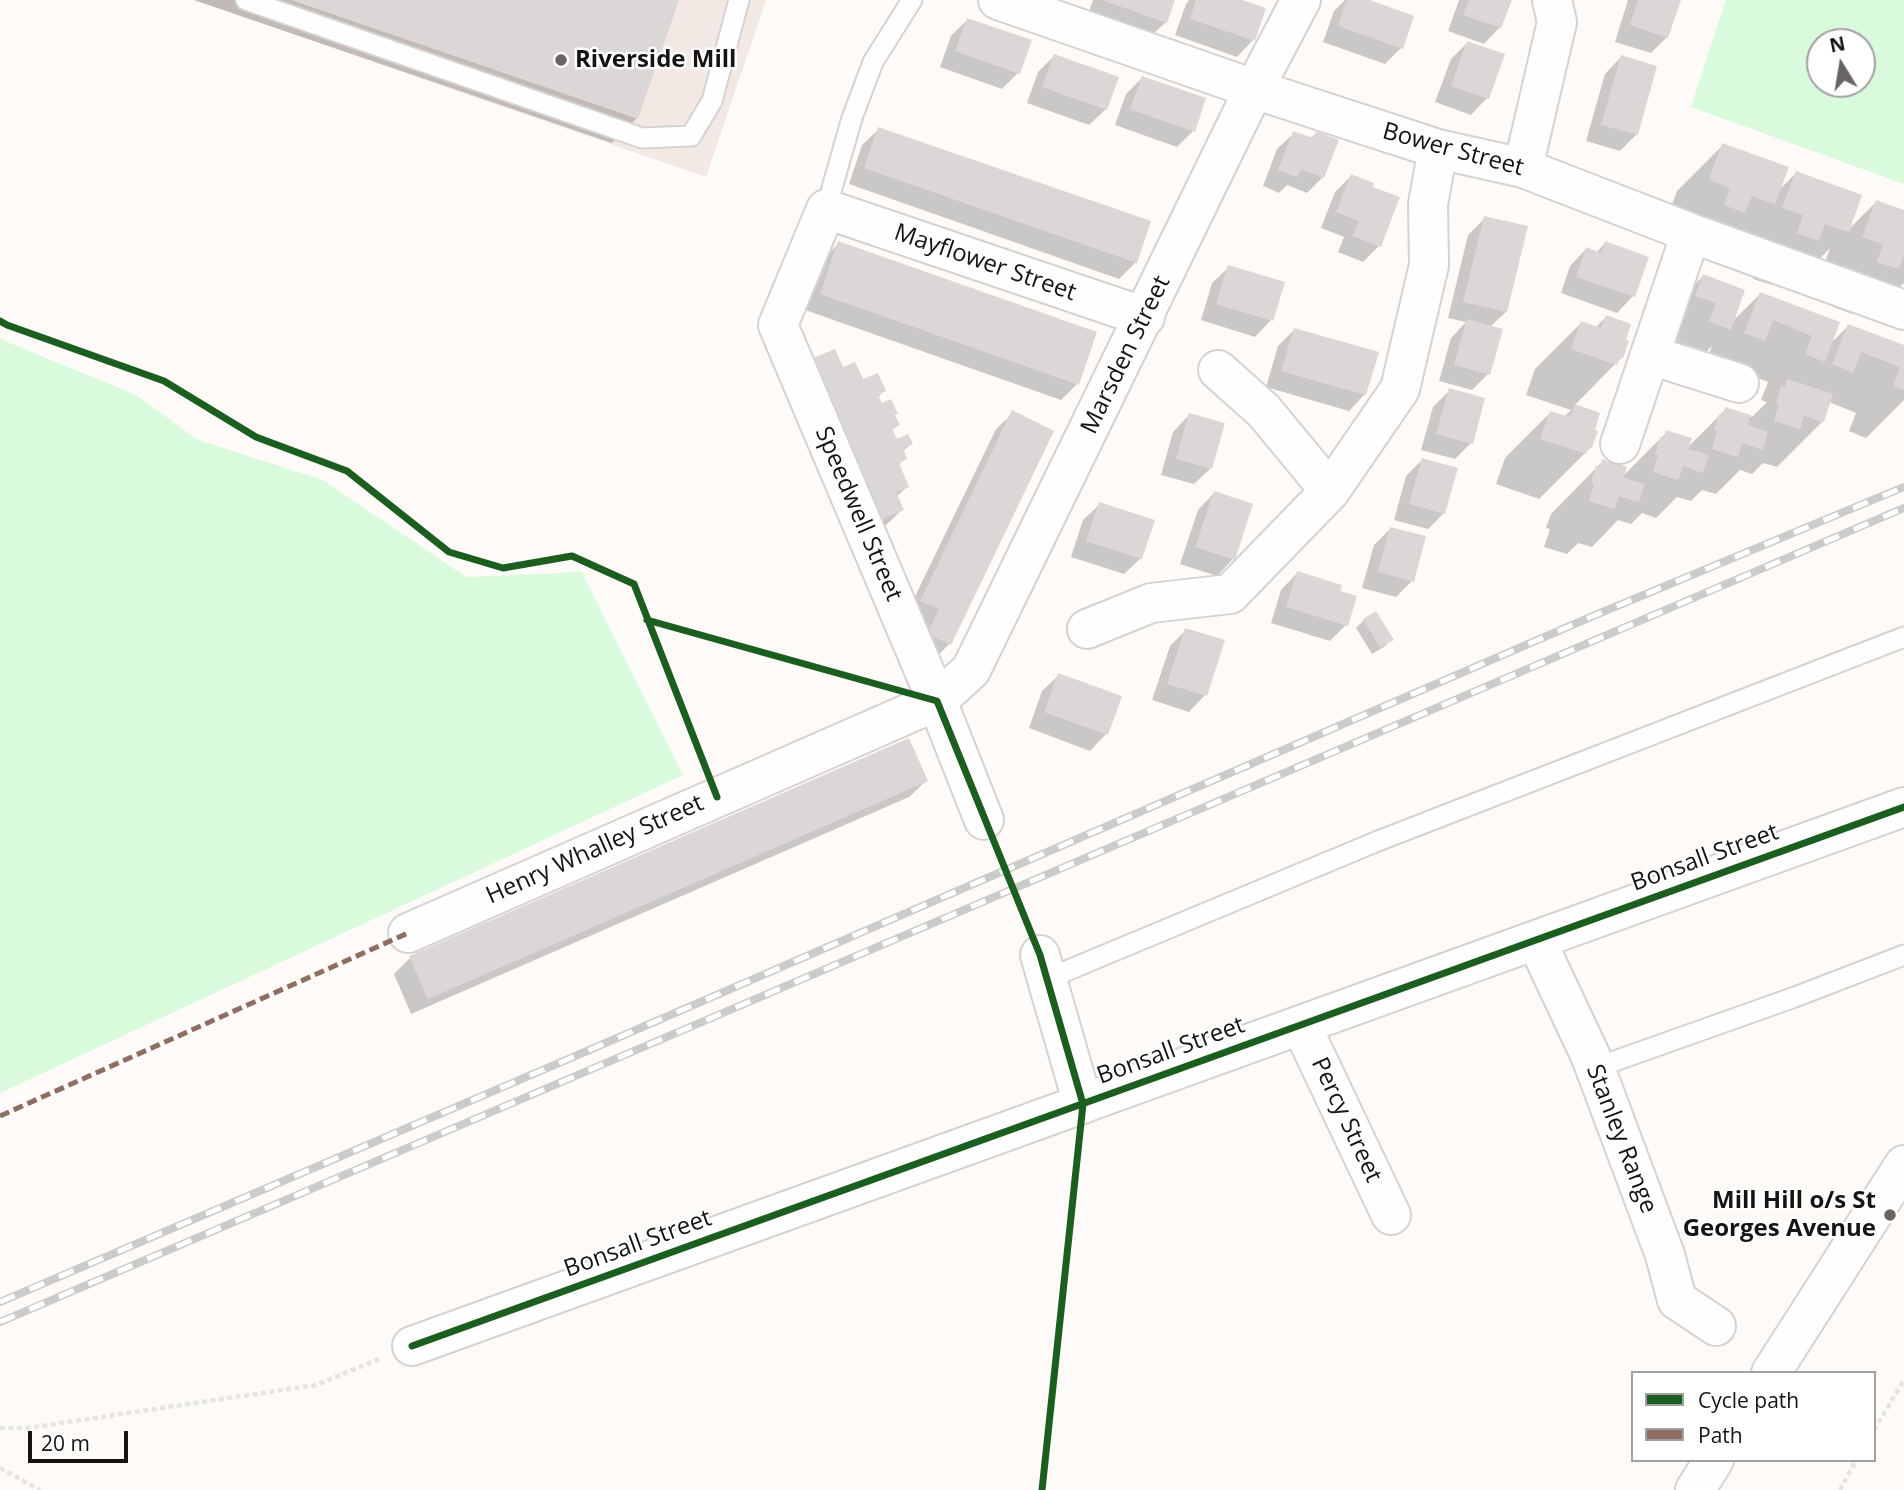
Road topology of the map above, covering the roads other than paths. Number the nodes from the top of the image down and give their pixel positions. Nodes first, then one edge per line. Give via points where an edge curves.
1 (246, 0) edge
2 (739, 0) edge
3 (912, 0) edge
4 (998, 0) edge
5 (1301, 0) edge
6 (1552, 0) edge
7 (1254, 89) junction
8 (1438, 149) junction
9 (1523, 168) junction
10 (826, 209) junction
11 (1691, 233) junction
12 (1904, 310) edge
13 (1145, 317) junction
14 (1650, 355) junction
15 (1218, 370) dead end
16 (1739, 383) dead end
17 (1620, 444) dead end
18 (1330, 491) junction
19 (1087, 629) dead end
20 (1904, 637) edge
21 (937, 701) junction
22 (1904, 807) edge
23 (984, 820) dead end
24 (408, 933) dead end
25 (1536, 940) junction
26 (1904, 956) edge
27 (1043, 967) joint
28 (1301, 1025) junction
29 (1595, 1068) junction
30 (1083, 1104) junction
31 (1904, 1165) edge
32 (1391, 1215) dead end
33 (1716, 1326) dead end
34 (412, 1346) road end
35 (1772, 1371) edge
36 (1713, 1462) edge
37 (1695, 1490) edge

1 - 2 lane via 642,138 691,136 712,102
3 - 10 lane via 873,62
4 - 7 street, Bower Street
5 - 7 street, Marsden Street
6 - 9 street via 1557,22
7 - 8 street, Bower Street
7 - 13 street, Marsden Street
8 - 9 street, Bower Street
8 - 18 street via 1428,204 1429,265 1401,389
9 - 11 street, Bower Street
10 - 13 street, Mayflower Street
10 - 21 street, Speedwell Street via 778,325
11 - 12 street, Bower Street
11 - 14 street
13 - 21 street, Marsden Street via 971,670
14 - 16 street
14 - 17 street
15 - 18 street via 1264,411
18 - 19 street via 1230,594 1151,603
20 - 27 lane
21 - 23 street, Speedwell Street
21 - 24 street, Henry Whalley Street
22 - 25 street, Bonsall Street
25 - 28 street, Bonsall Street
25 - 29 street, Stanley Range
26 - 29 lane
27 - 30 street
28 - 30 street, Bonsall Street
28 - 32 street, Percy Street
29 - 33 street, Stanley Range via 1665,1255 1677,1300
30 - 34 street, Bonsall Street
31 - 35 street
36 - 37 street

